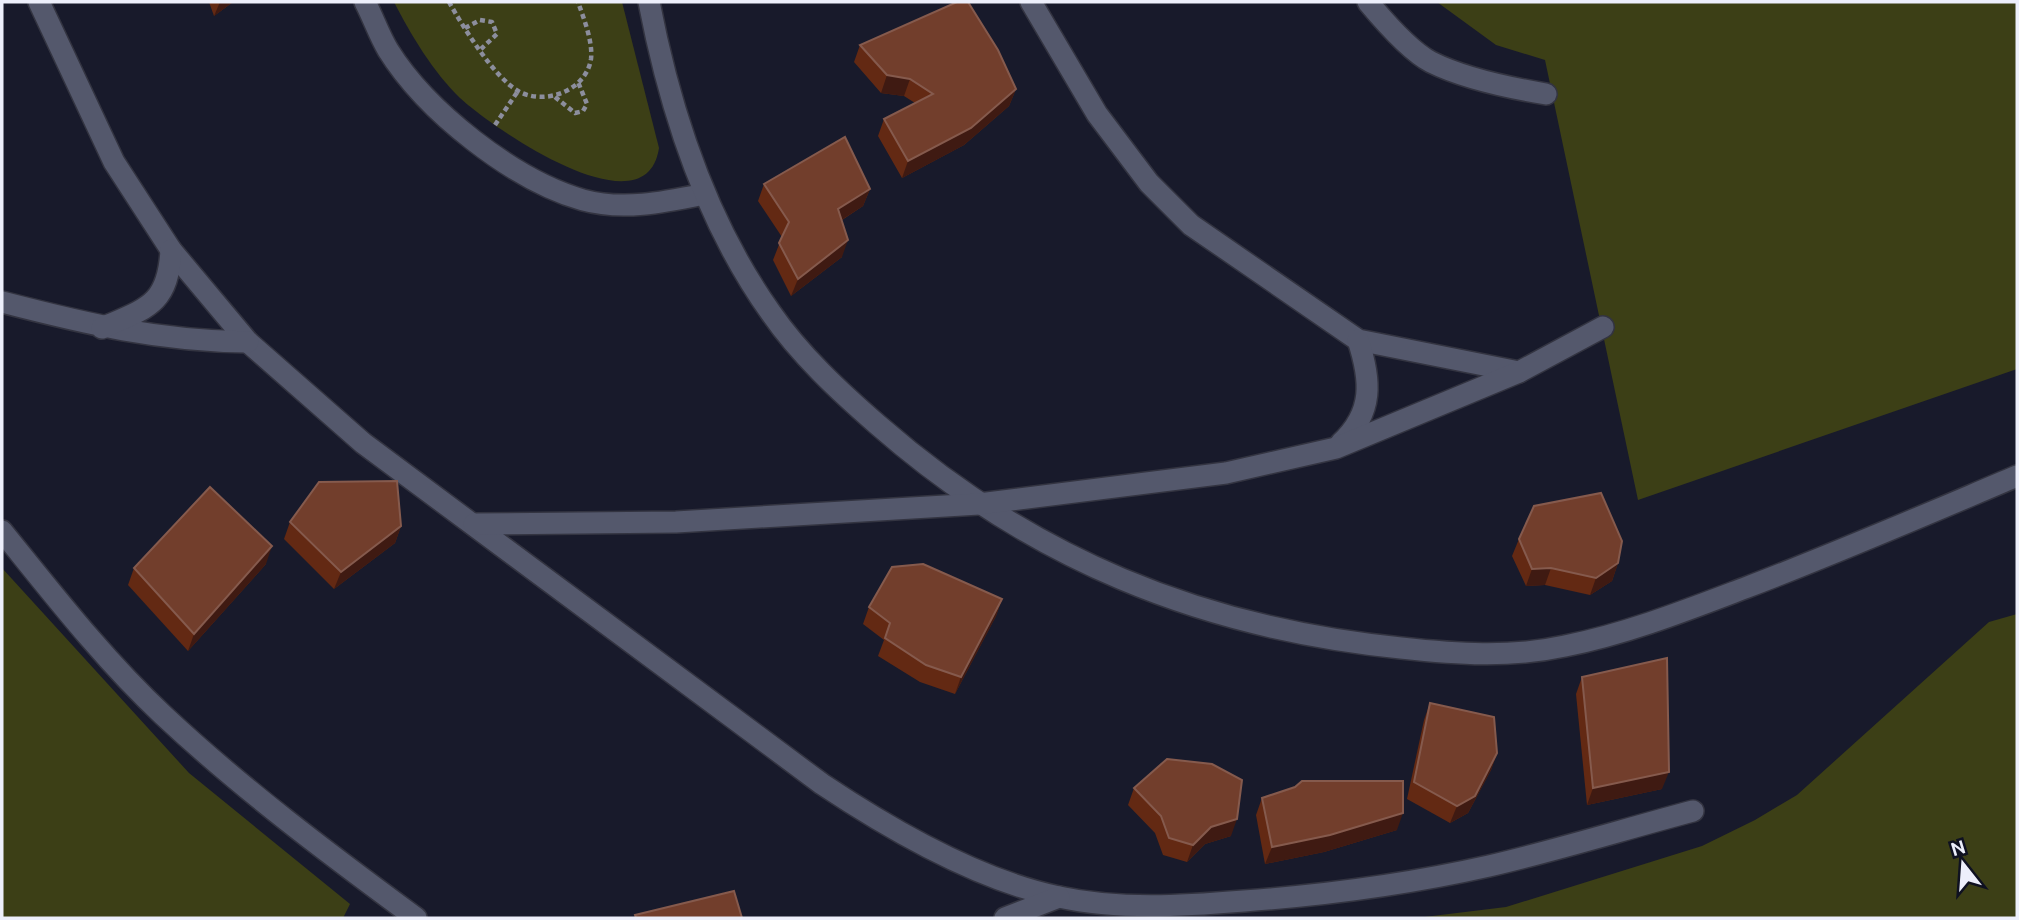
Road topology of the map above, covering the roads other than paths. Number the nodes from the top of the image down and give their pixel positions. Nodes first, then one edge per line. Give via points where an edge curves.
1 (39, 2) edge
2 (365, 2) edge
3 (649, 2) edge
4 (1031, 2) edge
5 (1368, 2) edge
6 (1546, 94) dead end
7 (705, 194) junction
8 (172, 250) junction
9 (2, 302) edge
10 (1602, 327) dead end
11 (102, 328) junction
12 (1358, 340) junction
13 (248, 342) junction
14 (1519, 372) junction
15 (1336, 448) junction
16 (2017, 476) edge
17 (979, 505) junction
18 (474, 524) junction
19 (2, 531) edge
20 (1693, 811) dead end
21 (1059, 897) junction
22 (416, 918) edge
23 (1005, 918) edge

1 - 8 street via 114,162
2 - 7 street via 388,50 425,97 481,146 531,177 584,200 646,205
3 - 7 street via 660,57
4 - 12 street via 1097,114 1150,183 1191,225
5 - 6 street via 1429,61 1514,89
7 - 17 street via 733,253 772,316 835,387
8 - 11 street via 170,277 160,296 142,311
8 - 13 street
9 - 11 street
10 - 14 street
11 - 13 street via 189,342
12 - 14 street
12 - 15 street via 1369,374 1366,400 1357,428
13 - 18 street via 363,443
14 - 15 street
15 - 17 street via 1226,473
16 - 17 street via 1672,616 1564,647 1477,656 1267,628 1180,602 1059,552
17 - 18 street via 676,522
18 - 21 street via 878,821 991,876
19 - 22 street via 101,650 162,714 288,822
20 - 21 street via 1489,866 1316,896 1147,906
21 - 23 street

